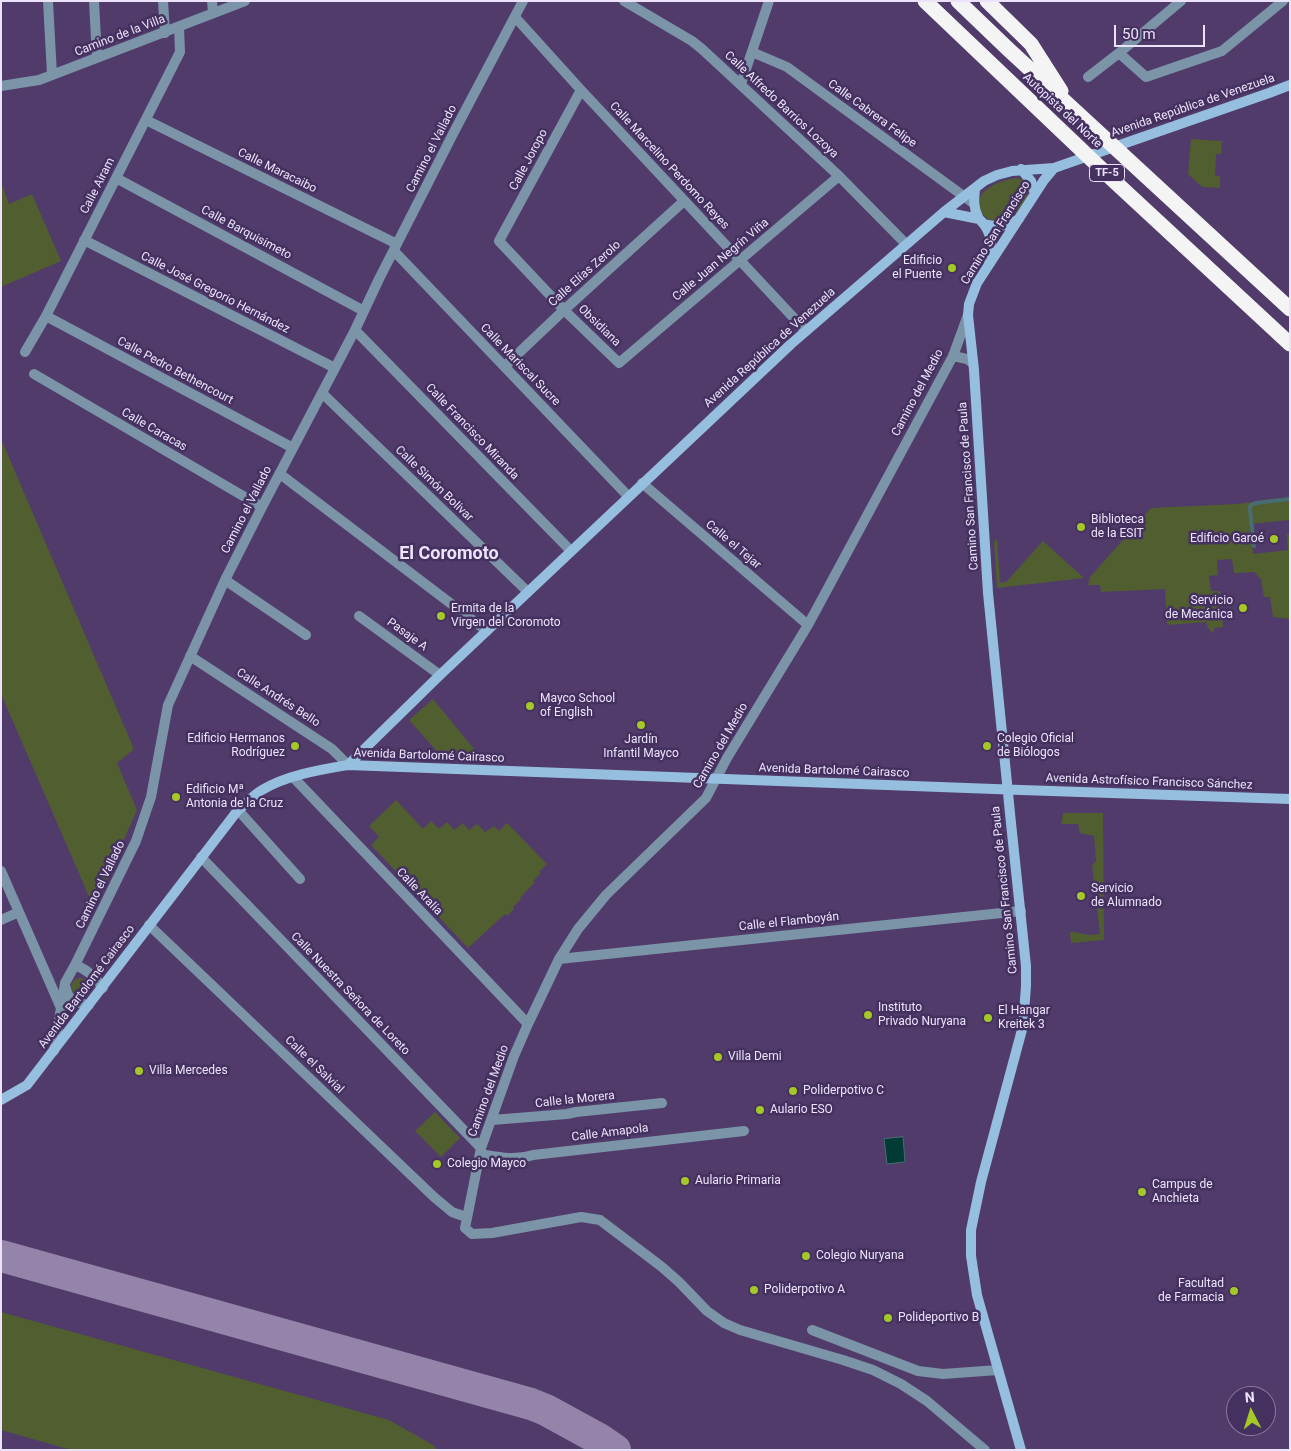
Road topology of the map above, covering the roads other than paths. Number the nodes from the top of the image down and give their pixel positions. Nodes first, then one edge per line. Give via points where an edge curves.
1 (48, 1) edge
2 (94, 1) edge
3 (163, 1) edge
4 (212, 1) edge
5 (245, 1) edge
6 (523, 1) edge
7 (624, 1) edge
8 (770, 1) edge
9 (925, 1) edge
10 (958, 1) edge
11 (987, 1) edge
12 (1181, 1) edge
13 (1283, 1) edge
14 (213, 13) junction
15 (515, 17) junction
16 (179, 27) junction
17 (165, 33) junction
18 (752, 52) junction
19 (1119, 54) junction
20 (97, 58) junction
21 (52, 75) junction
22 (1088, 77) dead end
23 (741, 84) junction
24 (1290, 85) edge
25 (1, 86) edge
26 (581, 90) junction
27 (1070, 105) junction
28 (146, 120) junction
29 (1054, 168) junction
30 (1021, 170) junction
31 (839, 176) junction
32 (116, 178) junction
33 (975, 189) junction
34 (1035, 194) junction
35 (965, 196) junction
36 (684, 201) junction
37 (973, 203) junction
38 (944, 212) junction
39 (1020, 218) junction
40 (982, 222) junction
41 (84, 240) junction
42 (499, 241) joint
43 (906, 244) junction
44 (396, 248) junction
45 (740, 260) junction
46 (986, 269) junction
47 (1290, 309) edge
48 (564, 310) junction
49 (364, 311) junction
50 (46, 316) junction
51 (968, 316) junction
52 (355, 330) junction
53 (806, 331) junction
54 (1290, 344) edge
55 (25, 352) dead end
56 (953, 356) junction
57 (619, 363) joint
58 (973, 363) junction
59 (504, 366) junction
60 (335, 368) junction
61 (34, 374) dead end
62 (322, 393) junction
63 (292, 448) junction
64 (280, 474) junction
65 (642, 483) junction
66 (628, 496) junction
67 (262, 507) junction
68 (570, 552) junction
69 (225, 580) junction
70 (528, 592) junction
71 (359, 616) dead end
72 (808, 625) junction
73 (487, 631) junction
74 (306, 635) dead end
75 (190, 656) junction
76 (440, 675) junction
77 (348, 765) junction
78 (293, 777) junction
79 (715, 780) junction
80 (1007, 789) junction
81 (1290, 800) edge
82 (238, 810) junction
83 (201, 857) junction
84 (1, 871) edge
85 (300, 878) dead end
86 (1021, 911) junction
87 (19, 912) junction
88 (1, 920) edge
89 (149, 926) junction
90 (559, 958) junction
91 (75, 965) junction
92 (49, 979) junction
93 (65, 983) junction
94 (103, 988) junction
95 (89, 1004) junction
96 (61, 1008) junction
97 (528, 1024) junction
98 (54, 1052) junction
99 (1, 1100) edge
100 (662, 1103) dead end
101 (492, 1120) junction
102 (744, 1131) dead end
103 (481, 1151) junction
104 (465, 1222) junction
105 (812, 1330) dead end
106 (998, 1370) junction
107 (985, 1450) edge
108 (1021, 1450) edge

1 - 21 street
2 - 20 street
3 - 17 street
4 - 14 street
5 - 14 street, Camino de la Villa
6 - 15 street, Camino el Vallado
7 - 23 street, Calle Alfredo Barrios Lozoya via 692,41
8 - 18 street
9 - 54 highway, Autopista del Norte / TF-5
10 - 27 highway, Autopista del Norte / TF-5
11 - 27 highway via 1030,44
12 - 19 street
13 - 19 street via 1222,51 1146,77
14 - 16 street, Camino de la Villa
15 - 26 street, Calle Marcelino Perdomo Reyes
15 - 44 street, Camino el Vallado
16 - 17 street, Camino de la Villa
16 - 28 street, Calle Airam via 180,52
17 - 20 street, Camino de la Villa
18 - 23 street
18 - 35 street, Calle Cabrera Felipe via 787,67
19 - 22 street
20 - 21 street, Camino de la Villa
21 - 25 street, Camino de la Villa
23 - 31 street, Calle Alfredo Barrios Lozoya
24 - 29 street, Avenida República de Venezuela
26 - 36 street, Calle Marcelino Perdomo Reyes
26 - 42 street, Calle Joropo
27 - 47 highway, Autopista del Norte / TF-5
28 - 32 street, Calle Airam
28 - 44 street, Calle Maracaibo
29 - 30 street, Avenida República de Venezuela
29 - 34 street, Camino San Francisco
30 - 33 street, Avenida República de Venezuela via 997,175
30 - 34 street via 1031,181
31 - 43 street, Calle Alfredo Barrios Lozoya
31 - 45 street, Calle Juan Negrín Viña
32 - 41 street, Calle Airam
32 - 49 street, Calle Barquisimeto
33 - 35 street, Avenida República de Venezuela
33 - 37 street
34 - 39 street, Camino San Francisco
35 - 37 street, Calle Cabrera Felipe
35 - 38 street, Avenida República de Venezuela
36 - 45 street, Calle Marcelino Perdomo Reyes
36 - 48 street, Calle Elías Zerolo
37 - 40 street
38 - 40 street
38 - 43 street, Avenida República de Venezuela
39 - 40 street via 1005,226 994,227
39 - 46 street, Camino San Francisco
40 - 46 street via 991,243
41 - 50 street, Calle Airam
41 - 60 street, Calle José Gregorio Hernández
42 - 48 street, Obsidiana
43 - 53 street, Avenida República de Venezuela
44 - 49 street, Camino el Vallado
44 - 59 street, Calle Mariscal Sucre
45 - 53 street, Calle Marcelino Perdomo Reyes
45 - 57 street, Calle Juan Negrín Viña
46 - 51 street, Camino San Francisco via 972,294
48 - 57 street, Obsidiana
48 - 59 street, Calle Elías Zerolo
49 - 52 street, Camino el Vallado
50 - 55 street, Calle Airam
50 - 63 street, Calle Pedro Bethencourt
51 - 56 street, Camino del Medio
51 - 58 street, Camino San Francisco de Paula
52 - 60 street, Camino el Vallado
52 - 68 street, Calle Francisco Miranda
53 - 65 street, Avenida República de Venezuela
56 - 58 street
56 - 72 street, Camino del Medio
58 - 80 street, Camino San Francisco de Paula via 986,561
59 - 66 street, Calle Mariscal Sucre
60 - 62 street, Camino el Vallado
61 - 67 street, Calle Caracas
62 - 63 street, Camino el Vallado
62 - 70 street, Calle Simón Bolivar
63 - 64 street, Camino el Vallado
64 - 67 street, Camino el Vallado
64 - 73 street
65 - 66 street, Avenida República de Venezuela
65 - 72 street, Calle el Tejar
66 - 68 street, Avenida República de Venezuela
67 - 69 street, Camino el Vallado
68 - 70 street, Avenida República de Venezuela
69 - 74 street
69 - 75 street, Camino el Vallado
70 - 73 street, Avenida República de Venezuela
71 - 76 street, Pasaje A
72 - 79 street, Camino del Medio
73 - 76 street, Avenida República de Venezuela
75 - 77 street, Calle Andrés Bello via 332,749
75 - 91 street, Camino el Vallado via 168,705 151,797 136,841
76 - 77 street, Avenida República de Venezuela
77 - 78 street, Avenida Bartolomé Cairasco
77 - 79 street, Avenida Bartolomé Cairasco
78 - 82 street, Avenida Bartolomé Cairasco via 260,791
78 - 97 street, Calle Aralia
79 - 80 street, Avenida Bartolomé Cairasco
79 - 90 street, Camino del Medio via 706,798 606,895
80 - 81 street, Avenida Astrofísico Francisco Sánchez
80 - 86 street, Camino San Francisco de Paula
82 - 83 street, Avenida Bartolomé Cairasco
82 - 85 street
83 - 89 street, Avenida Bartolomé Cairasco
83 - 103 street, Calle Nuestra Señora de Loreto
84 - 87 street
86 - 90 street, Calle el Flamboyán
86 - 106 street, Camino San Francisco de Paula via 1026,973 1023,1026 971,1230 977,1295
87 - 88 street
87 - 92 street
89 - 94 street, Avenida Bartolomé Cairasco
89 - 104 street, Calle el Salvial via 434,1197
90 - 97 street, Camino del Medio
91 - 93 street, Camino el Vallado
91 - 94 street via 86,969
92 - 93 street
92 - 96 street
93 - 95 street via 71,1000
93 - 96 street, Camino el Vallado
94 - 95 street, Avenida Bartolomé Cairasco
95 - 98 street, Avenida Bartolomé Cairasco
96 - 98 street, Camino el Vallado
97 - 101 street, Camino del Medio
98 - 99 street, Avenida Bartolomé Cairasco via 27,1085
100 - 101 street, Calle la Morera
101 - 103 street, Camino del Medio
102 - 103 street, Calle Amapola via 503,1159
103 - 104 street, Camino del Medio
104 - 107 street, Calle el Salvial via 472,1234 581,1217 600,1220 662,1267 724,1323 873,1370 927,1401
105 - 106 street via 918,1370 943,1374
106 - 108 street, Camino San Francisco de Paula

